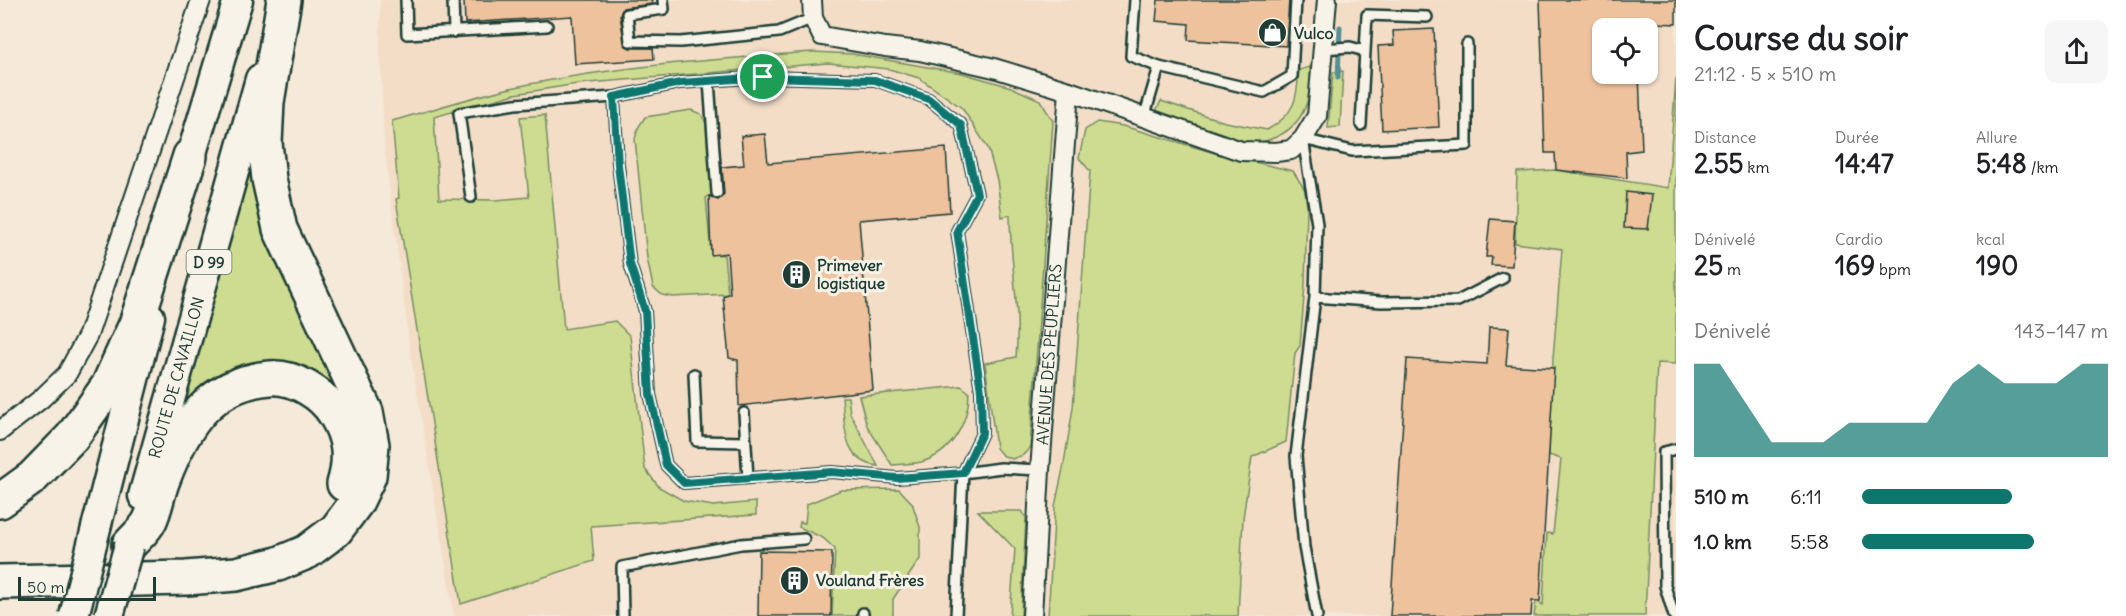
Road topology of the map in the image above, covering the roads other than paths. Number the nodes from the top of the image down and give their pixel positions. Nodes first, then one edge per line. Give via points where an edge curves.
1 (201, 0) edge
2 (238, 0) edge
3 (283, 0) edge
4 (406, 0) edge
5 (453, 0) edge
6 (663, 0) edge
7 (1135, 0) edge
8 (1296, 0) edge
9 (1327, 0) edge
10 (812, 9) edge
11 (1427, 17) dead end
12 (547, 26) dead end
13 (454, 32) junction
14 (1467, 44) dead end
15 (1323, 49) junction
16 (1365, 51) junction
17 (1159, 67) junction
18 (709, 81) junction
19 (1069, 91) junction
20 (614, 97) junction
21 (1144, 118) junction
22 (1361, 125) dead end
23 (1303, 140) junction
24 (190, 156) junction
25 (717, 193) dead end
26 (471, 197) dead end
27 (1503, 278) dead end
28 (1315, 297) junction
29 (694, 374) dead end
30 (744, 413) dead end
31 (0, 431) edge
32 (746, 442) junction
33 (1676, 449) edge
34 (1040, 470) junction
35 (963, 473) junction
36 (747, 478) junction
37 (0, 501) edge
38 (138, 530) junction
39 (804, 539) dead end
40 (0, 567) edge
41 (0, 582) edge
42 (74, 616) edge
43 (109, 616) edge
44 (622, 616) edge
45 (956, 616) edge
46 (1032, 616) edge
47 (1317, 616) edge
48 (1674, 616) edge

1 - 31 street via 88,334 67,374
2 - 24 main road, D 99
3 - 38 main road, ROUTE DE CAVAILLON / D 99
3 - 41 highway via 267,102 265,142 269,179 280,229 366,412 372,445 369,476 356,503 336,530 307,552 236,574
4 - 13 lane via 407,34
5 - 13 lane
6 - 10 lane via 664,9 627,14 630,41 681,42 779,32
7 - 17 lane via 1131,56
8 - 17 lane via 1292,76 1264,92
9 - 15 street
10 - 19 street via 822,36 984,65
11 - 16 lane via 1367,15
12 - 13 lane
14 - 23 lane via 1467,145 1352,150
15 - 16 lane via 1350,47
15 - 23 street via 1317,116
16 - 22 lane
17 - 21 lane
18 - 20 lane via 648,88
18 - 25 lane
18 - 35 lane via 763,77 875,80 929,99 961,125 977,194 957,231 981,391 982,433
19 - 21 street
19 - 34 street, AVENUE DES PEUPLIERS
20 - 26 lane via 515,104 459,113
20 - 36 lane via 630,264 645,311 650,394 666,465 684,483
21 - 23 street via 1241,150 1291,150
23 - 28 lane via 1317,224
24 - 37 highway via 136,324 108,386 72,437 32,478
24 - 42 main road, D 99, bridge
27 - 28 lane via 1458,301 1381,302
28 - 47 lane via 1296,456 1304,547
29 - 32 lane via 697,441
30 - 32 lane
32 - 36 lane
33 - 48 lane via 1664,452 1665,586
34 - 35 lane via 1001,468
34 - 46 street, AVENUE DES PEUPLIERS
35 - 36 lane via 897,478 832,472
35 - 45 lane
38 - 40 highway via 182,435 215,397 241,382 280,377 299,383 333,410 343,426 349,444 349,468 342,490 314,525 286,544 203,562
38 - 43 main road, ROUTE DE CAVAILLON / D 99, bridge
39 - 44 lane via 741,544 622,567

